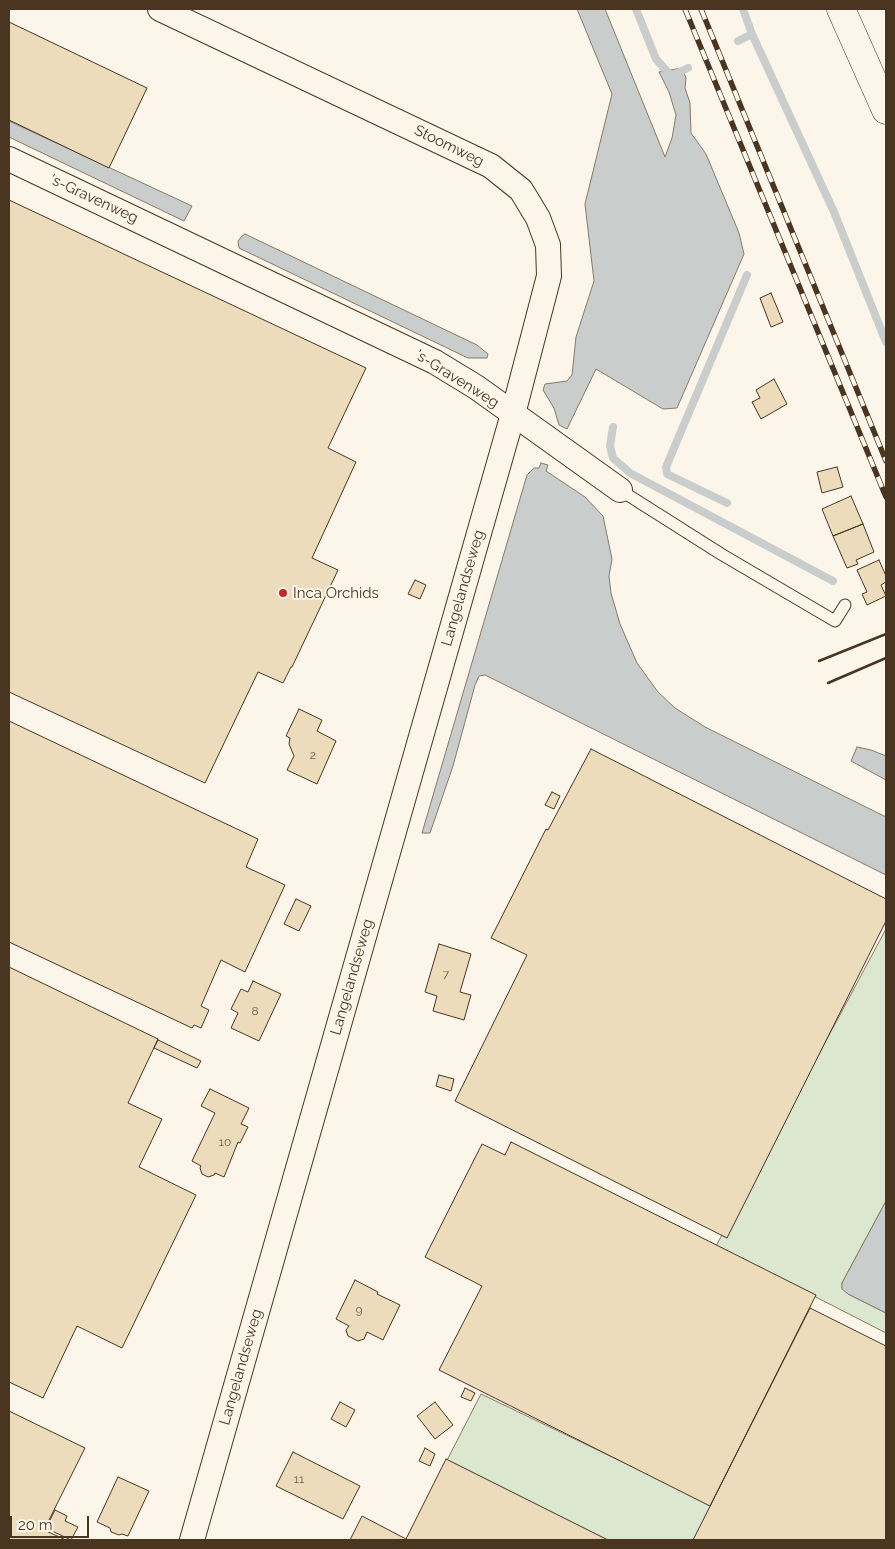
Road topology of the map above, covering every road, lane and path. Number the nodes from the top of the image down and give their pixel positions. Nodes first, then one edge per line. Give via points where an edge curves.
1 (160, 9) edge
2 (842, 9) edge
3 (886, 110) edge
4 (9, 158) edge
5 (513, 414) junction
6 (620, 490) joint
7 (845, 605) dead end
8 (192, 1540) edge

1 - 5 street, Stoomweg via 491,166 521,190 538,218 548,245 549,276
2 - 3 highway
4 - 5 street, 's-Gravenweg via 435,362
5 - 6 street, 's-Gravenweg
5 - 8 street, Langelandseweg
6 - 7 lane, 's-Gravenweg via 836,621

